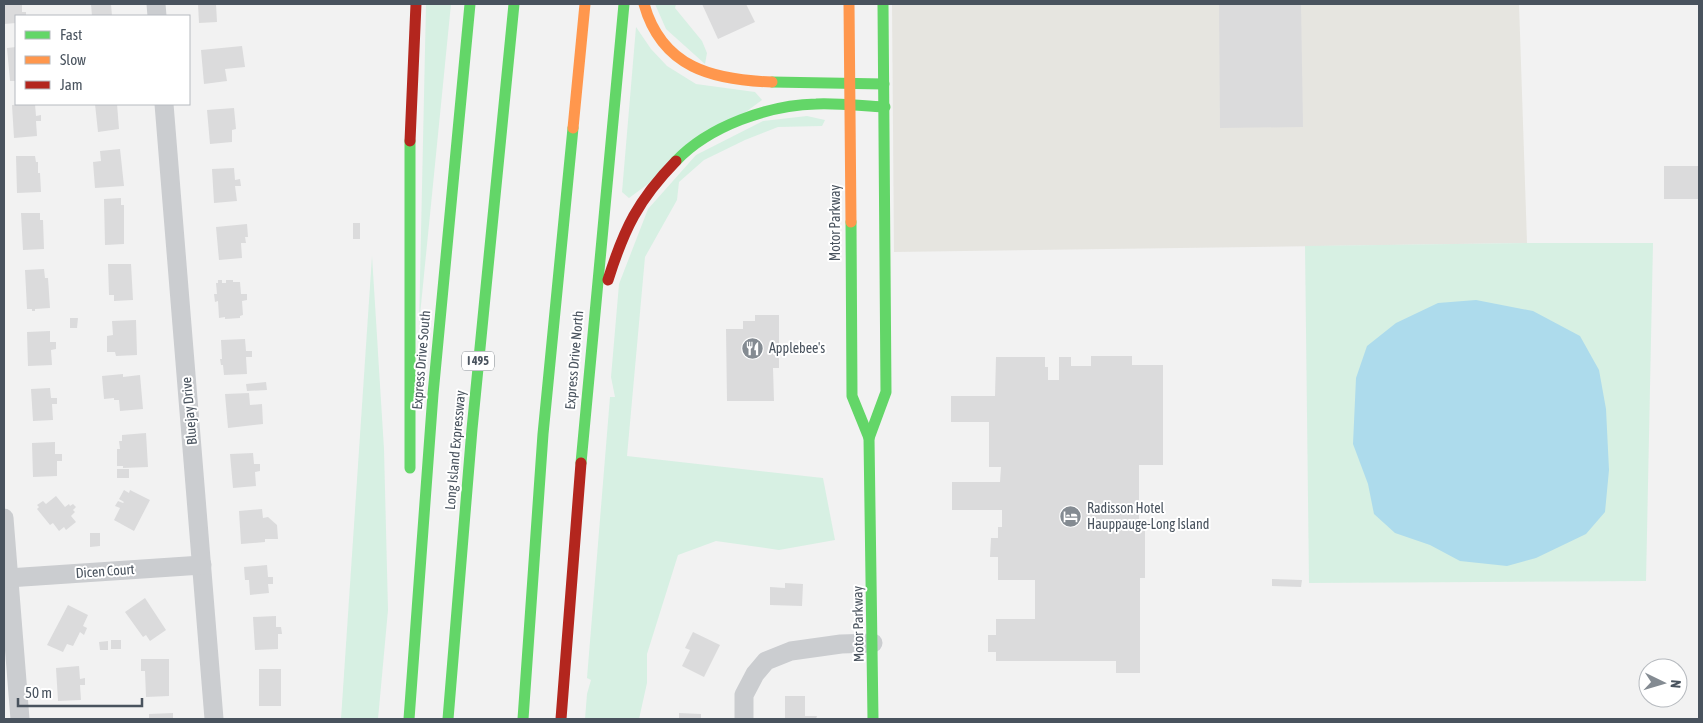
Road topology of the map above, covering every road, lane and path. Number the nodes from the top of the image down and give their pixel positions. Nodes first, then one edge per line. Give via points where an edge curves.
1 (416, 4) edge
2 (470, 4) edge
3 (514, 4) edge
4 (585, 4) edge
5 (624, 4) edge
6 (644, 4) edge
7 (849, 4) edge
8 (883, 4) edge
9 (849, 83) junction
10 (884, 84) junction
11 (164, 105) edge
12 (849, 105) junction
13 (885, 107) junction
14 (590, 348) junction
15 (869, 438) junction
16 (410, 482) dead end
17 (4, 518) edge
18 (410, 549) dead end
19 (202, 564) junction
20 (8, 578) junction
21 (873, 643) junction
22 (413, 644) junction
23 (20, 719) edge
24 (214, 719) edge
25 (409, 719) edge
26 (448, 719) edge
27 (523, 719) edge
28 (561, 719) edge
29 (744, 719) edge
30 (873, 719) edge

1 - 16 main road via 409,161
2 - 22 main road, Express Drive South via 434,375
3 - 26 main road, Long Island Expressway / I 495 via 474,409
4 - 27 main road via 543,434
5 - 14 main road, Express Drive North
6 - 9 main road via 653,30 670,50 711,75 750,81
7 - 9 main road, Motor Parkway
8 - 10 main road, Motor Parkway
9 - 10 main road
9 - 12 main road, Motor Parkway
10 - 13 main road, Motor Parkway
11 - 19 street, Bluejay Drive
12 - 13 main road
12 - 14 main road via 795,105 745,117 711,133 682,155 653,185 625,232 613,262
12 - 15 main road, Motor Parkway via 852,396
13 - 15 main road, Motor Parkway via 886,392
14 - 28 main road, Express Drive North
15 - 21 main road, Motor Parkway
17 - 20 street
18 - 22 main road
19 - 20 street, Dicen Court
19 - 24 street, Bluejay Drive
20 - 23 street
21 - 29 street via 791,651 766,661 744,695
21 - 30 main road, Motor Parkway
22 - 25 main road, Express Drive South

